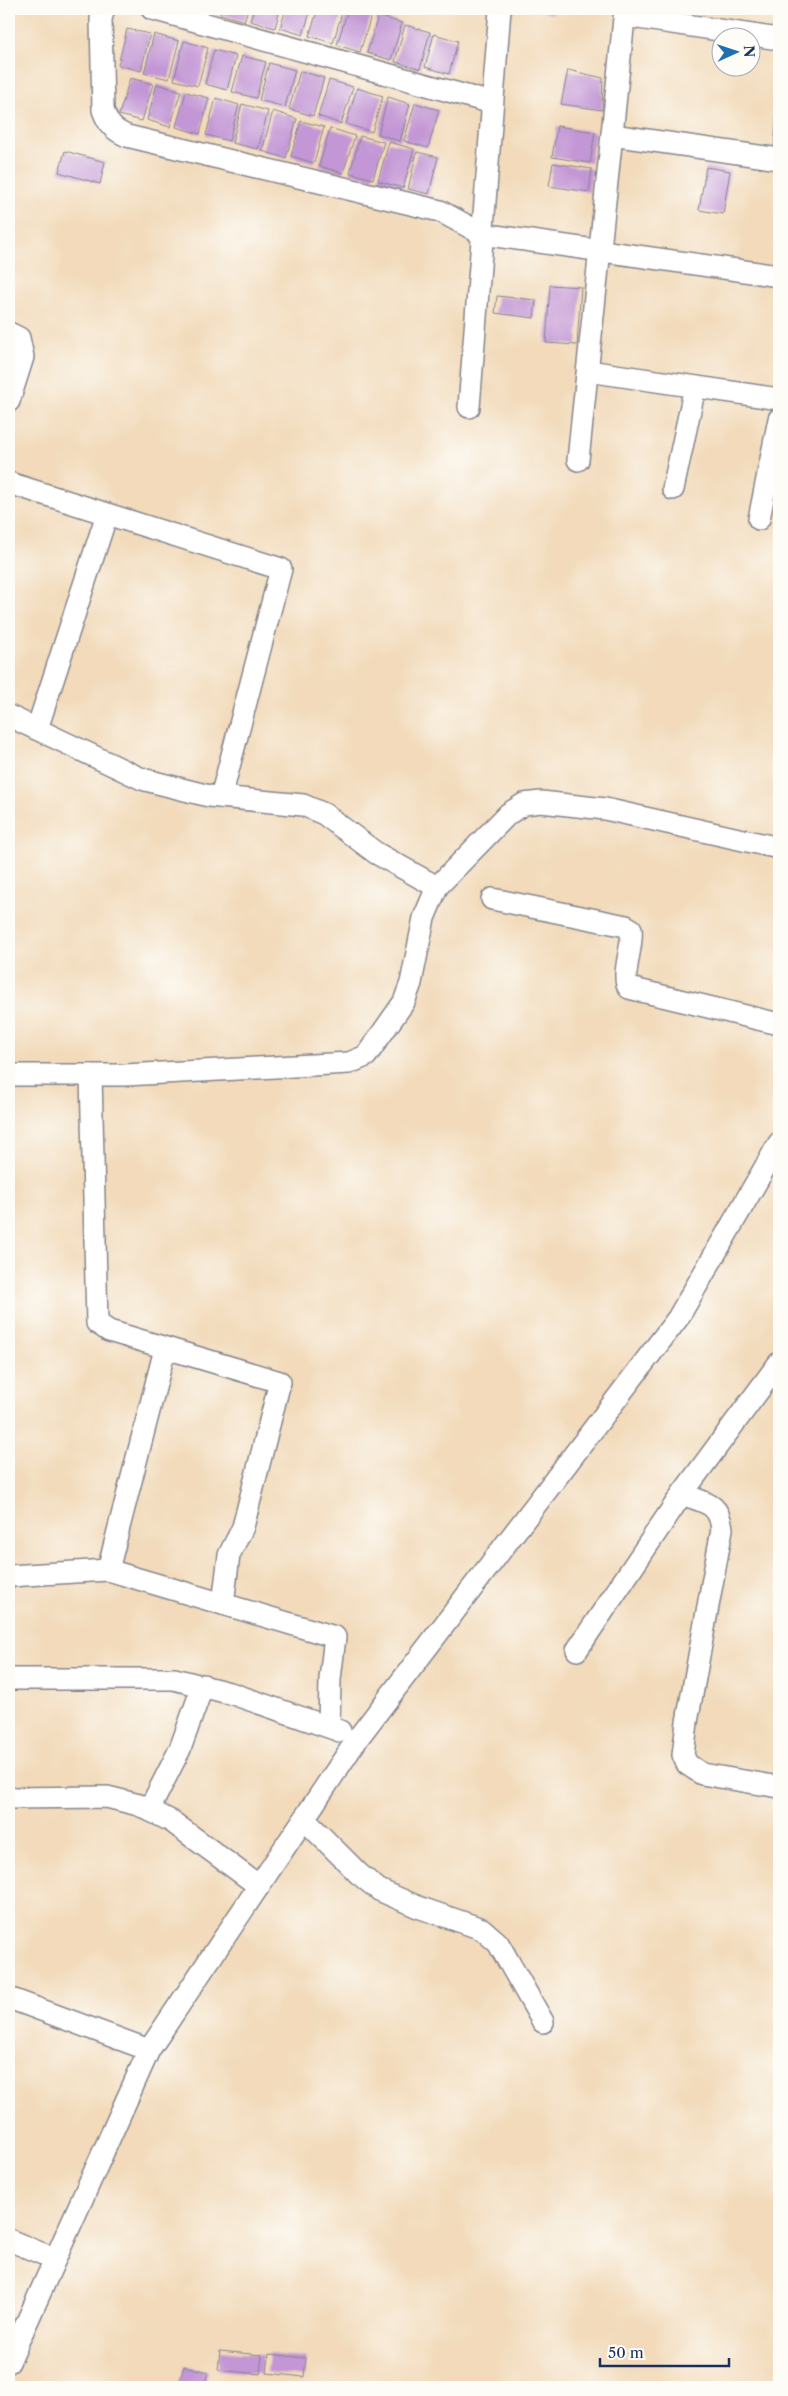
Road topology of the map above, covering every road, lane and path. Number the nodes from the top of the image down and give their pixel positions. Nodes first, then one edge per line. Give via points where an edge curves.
1 (104, 9) edge
2 (152, 9) edge
3 (500, 9) edge
4 (625, 12) edge
5 (779, 39) edge
6 (492, 103) junction
7 (612, 136) junction
8 (779, 159) edge
9 (482, 234) junction
10 (600, 251) junction
11 (779, 276) edge
12 (9, 333) edge
13 (588, 371) junction
14 (696, 387) junction
15 (779, 399) edge
16 (9, 402) edge
17 (469, 407) dead end
18 (779, 419) edge
19 (578, 460) dead end
20 (9, 483) edge
21 (673, 489) dead end
22 (107, 514) junction
23 (760, 519) dead end
24 (9, 716) edge
25 (37, 729) junction
26 (222, 797) junction
27 (779, 848) edge
28 (437, 886) junction
29 (492, 899) dead end
30 (779, 1024) edge
31 (9, 1075) edge
32 (91, 1075) junction
33 (779, 1142) edge
34 (774, 1165) edge
35 (165, 1349) junction
36 (779, 1363) edge
37 (682, 1494) junction
38 (108, 1570) junction
39 (9, 1576) edge
40 (223, 1604) junction
41 (576, 1650) dead end
42 (9, 1679) edge
43 (203, 1685) junction
44 (329, 1726) junction
45 (358, 1738) junction
46 (779, 1787) edge
47 (9, 1798) edge
48 (149, 1810) junction
49 (304, 1819) junction
50 (259, 1886) junction
51 (9, 1998) edge
52 (543, 2022) dead end
53 (149, 2050) junction
54 (9, 2240) edge
55 (55, 2260) junction
56 (9, 2362) edge

1 - 9 street via 101,19 103,110 115,131 440,211
2 - 6 street
3 - 6 street
4 - 5 street
4 - 7 street
6 - 9 street
7 - 8 street
7 - 10 street
9 - 10 street
9 - 17 street
10 - 11 street
10 - 13 street
12 - 16 street via 19,338 23,357
13 - 14 street
13 - 19 street
14 - 15 street
14 - 21 street
18 - 23 street
20 - 22 street
22 - 25 street
22 - 26 street via 280,569
24 - 25 street
25 - 26 street via 142,779
26 - 28 street via 303,806 324,814 376,853
27 - 28 street via 605,809 541,802 524,804 508,814
28 - 32 street via 424,918 411,984 404,1002 366,1056 349,1063
29 - 30 street via 626,926 632,929 633,938 626,980 629,988
31 - 32 street
32 - 35 street via 97,1323 109,1332
33 - 34 street
34 - 45 street via 678,1318
35 - 38 street
35 - 40 street via 280,1382 243,1527 229,1554
36 - 37 street
37 - 41 street
37 - 46 street via 714,1506 720,1515 722,1529 683,1755 687,1764 702,1774
38 - 39 street
38 - 40 street
40 - 44 street via 335,1637
42 - 43 street via 174,1679
43 - 44 street
43 - 48 street via 180,1749
44 - 45 street
45 - 49 street
47 - 48 street via 107,1797
48 - 50 street via 171,1821
49 - 50 street
49 - 52 street via 379,1890 482,1929 498,1943
50 - 53 street
51 - 53 street
53 - 55 street
54 - 55 street
55 - 56 street

